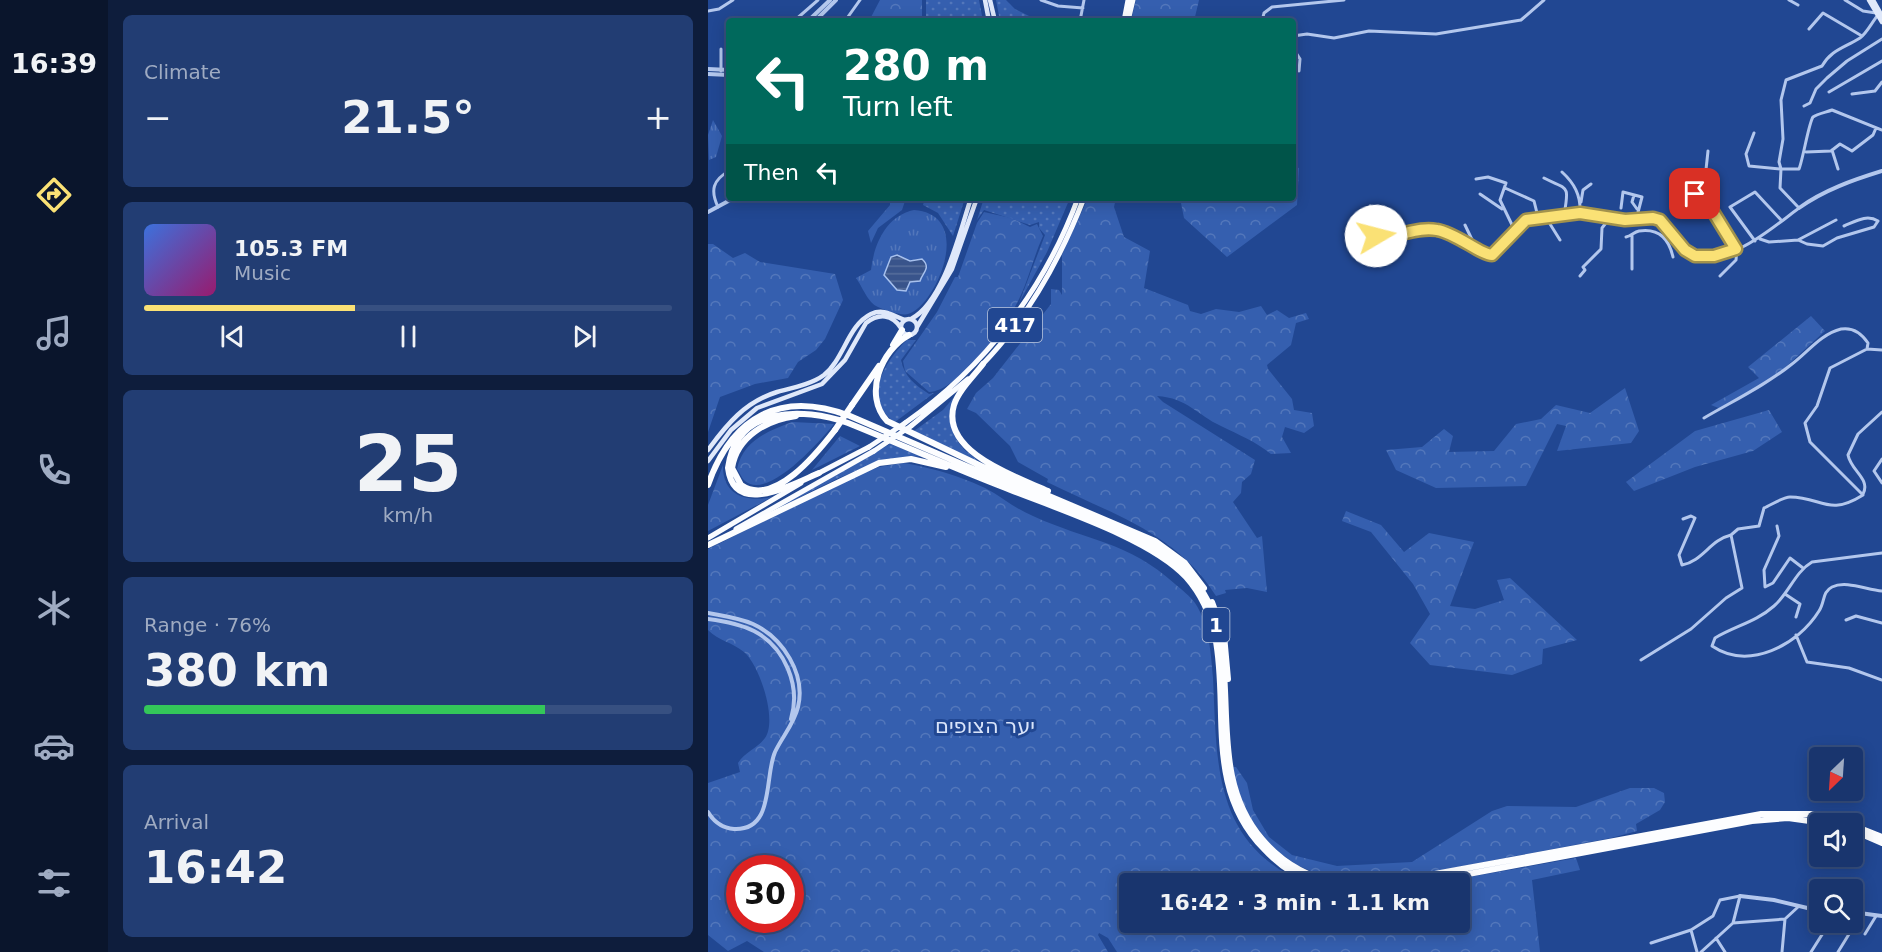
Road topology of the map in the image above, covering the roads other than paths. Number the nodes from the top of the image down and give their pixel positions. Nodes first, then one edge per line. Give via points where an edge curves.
1 (733, 0) edge
2 (818, 0) edge
3 (830, 0) edge
4 (836, 0) edge
5 (860, 0) edge
6 (985, 0) edge
7 (990, 0) edge
8 (1041, 0) edge
9 (1084, 0) edge
10 (1128, 0) edge
11 (1133, 0) edge
12 (1344, 0) edge
13 (1544, 0) edge
14 (1789, 0) edge
15 (1845, 0) edge
16 (1871, 0) edge
17 (1798, 5) dead end
18 (1083, 8) junction
19 (708, 11) edge
20 (1878, 14) edge
21 (797, 18) edge
22 (811, 18) edge
23 (818, 18) edge
24 (847, 18) edge
25 (988, 18) edge
26 (993, 18) edge
27 (1081, 18) edge
28 (1125, 18) edge
29 (1129, 18) edge
30 (1263, 18) edge
31 (1882, 22) edge
32 (1809, 29) dead end
33 (1296, 36) edge
34 (1862, 36) junction
35 (1882, 39) edge
36 (722, 49) dead end
37 (1296, 52) edge
38 (1882, 61) edge
39 (708, 69) edge
40 (726, 71) edge
41 (721, 72) junction
42 (1299, 72) dead end
43 (708, 74) edge
44 (726, 74) edge
45 (1882, 82) edge
46 (1829, 92) dead end
47 (1852, 94) dead end
48 (1804, 106) dead end
49 (1876, 129) junction
50 (1882, 130) edge
51 (1754, 133) dead end
52 (1832, 150) junction
53 (1708, 151) dead end
54 (1805, 152) junction
55 (1781, 169) junction
56 (1838, 169) dead end
57 (1882, 171) edge
58 (1562, 172) dead end
59 (726, 173) edge
60 (1544, 178) dead end
61 (1476, 179) dead end
62 (708, 184) edge
63 (1592, 184) dead end
64 (713, 186) junction
65 (1505, 188) junction
66 (1480, 194) dead end
67 (1634, 194) junction
68 (1695, 194) dead end
69 (728, 201) edge
70 (971, 201) edge
71 (976, 201) edge
72 (1077, 201) edge
73 (1083, 201) edge
74 (1581, 202) junction
75 (1709, 205) junction
76 (1370, 206) dead end
77 (715, 208) junction
78 (1621, 208) dead end
79 (1799, 208) junction
80 (1637, 209) junction
81 (1503, 210) junction
82 (708, 212) edge
83 (1580, 213) junction
84 (1564, 215) junction
85 (1545, 216) junction
86 (1538, 217) junction
87 (1609, 219) junction
88 (1636, 220) junction
89 (1836, 220) dead end
90 (1782, 221) junction
91 (1665, 224) junction
92 (1466, 225) dead end
93 (1844, 226) dead end
94 (1514, 229) junction
95 (1632, 235) junction
96 (1664, 236) junction
97 (1626, 237) dead end
98 (1760, 239) junction
99 (1560, 240) dead end
100 (1798, 240) junction
101 (1755, 241) junction
102 (1476, 248) junction
103 (1736, 249) junction
104 (1673, 257) dead end
105 (1632, 268) dead end
106 (1580, 276) dead end
107 (1720, 276) dead end
108 (908, 319) junction
109 (917, 327) junction
110 (902, 329) junction
111 (909, 335) junction
112 (1867, 349) junction
113 (1882, 350) edge
114 (983, 364) junction
115 (1882, 412) edge
116 (1704, 418) dead end
117 (839, 420) junction
118 (908, 425) junction
119 (872, 449) junction
120 (708, 450) edge
121 (1882, 459) edge
122 (708, 461) edge
123 (819, 473) junction
124 (978, 477) junction
125 (1882, 483) edge
126 (708, 485) edge
127 (1863, 495) junction
128 (1683, 519) dead end
129 (1117, 524) junction
130 (1777, 526) dead end
131 (1731, 535) junction
132 (708, 538) edge
133 (708, 545) edge
134 (1882, 553) edge
135 (1803, 568) junction
136 (1882, 591) edge
137 (1785, 594) junction
138 (708, 613) edge
139 (1796, 617) dead end
140 (708, 619) edge
141 (1846, 620) dead end
142 (1882, 623) edge
143 (1796, 636) junction
144 (1641, 660) dead end
145 (1882, 680) edge
146 (1226, 729) junction
147 (786, 731) junction
148 (708, 812) edge
149 (1809, 814) edge
150 (1809, 821) edge
151 (1863, 828) edge
152 (1863, 835) edge
153 (1882, 836) edge
154 (1882, 843) edge
155 (1294, 873) edge
156 (1307, 873) edge
157 (1440, 873) edge
158 (1470, 874) edge
159 (1740, 896) junction
160 (1798, 907) junction
161 (1809, 908) edge
162 (1863, 913) edge
163 (1880, 915) edge
164 (1785, 919) junction
165 (1733, 923) junction
166 (1691, 930) junction
167 (1823, 933) edge
168 (1850, 933) edge
169 (1865, 934) dead end
170 (1716, 938) junction
171 (1651, 943) dead end
172 (1699, 952) edge
173 (1725, 952) edge
174 (1782, 952) edge
175 (1811, 952) edge
176 (1838, 952) edge

1 - 19 street
2 - 21 street
3 - 22 street
4 - 23 street
5 - 24 street
6 - 25 main road
7 - 26 main road
8 - 18 street
9 - 18 street
10 - 28 main road
11 - 29 main road
12 - 30 street via 1272,7
13 - 33 street via 1521,20 1436,34 1369,30 1334,38
14 - 17 street
15 - 20 street
16 - 20 main road
18 - 27 street
20 - 31 main road
20 - 34 street
32 - 34 street via 1823,13
34 - 55 street via 1838,48 1825,58 1822,66 1786,80 1780,100
35 - 48 street via 1847,61 1816,89 1810,103
36 - 41 street
37 - 42 street via 1300,58
38 - 46 street
39 - 41 street
40 - 41 street
41 - 43 street
41 - 44 street
45 - 47 street via 1875,91
49 - 50 street
49 - 52 street via 1874,135 1852,151 1840,144
49 - 54 street via 1832,110 1814,117 1807,129
51 - 55 street via 1746,154 1749,166
52 - 54 street
52 - 56 street
53 - 75 street via 1705,179
54 - 55 street via 1799,169
55 - 79 street via 1780,188
57 - 79 street via 1814,197
58 - 74 street via 1572,180
59 - 64 street
60 - 84 street via 1566,190
61 - 65 street via 1502,180
62 - 64 street
63 - 74 street via 1583,190
64 - 77 street
65 - 81 street via 1500,200
65 - 86 street via 1534,201
66 - 81 street
67 - 78 street via 1623,192
67 - 80 street via 1632,202
67 - 80 street via 1642,197
68 - 75 street
69 - 77 street
70 - 108 main road via 942,279 922,310
71 - 109 main road via 952,269
72 - 118 main road, 417 via 1043,274 1015,317 947,393
73 - 114 main road, 417 via 1045,283
74 - 83 street
75 - 103 street
76 - 102 street via 1365,228 1376,236 1428,228 1455,235
77 - 82 street
79 - 90 street
80 - 88 street
81 - 94 street
83 - 84 street
83 - 87 street
84 - 85 street
85 - 86 street
85 - 99 street
86 - 94 street
87 - 88 street
87 - 106 street via 1602,228 1601,249 1583,267
88 - 91 street via 1653,218
89 - 100 street
90 - 98 street
90 - 101 street via 1755,192 1730,207
91 - 96 street
91 - 103 street via 1689,254 1714,256
92 - 102 street
93 - 100 street via 1860,219 1878,221 1874,227 1823,246
94 - 102 street via 1492,255
95 - 96 street via 1650,231
95 - 97 street
95 - 105 street
96 - 104 street
98 - 100 street
98 - 101 street
101 - 103 street
103 - 107 street via 1736,260
108 - 109 main road
108 - 110 main road
108 - 120 main road via 880,311 869,315 858,324 835,364 821,377 759,399 743,409
109 - 111 main road
110 - 111 main road
110 - 117 highway, bridge via 835,430 805,467 774,485 748,490 734,475 733,464 741,444 760,428 798,416
110 - 122 main road via 886,316 866,322 844,360 822,384 757,408 742,418
111 - 129 highway via 883,365 875,383 877,406 887,421 1002,476
112 - 113 street
112 - 116 street via 1868,343 1858,332 1849,329 1832,333 1791,365
112 - 127 street via 1830,368 1817,406 1807,417 1805,430 1810,441
114 - 118 main road, 417
114 - 129 highway via 954,405 953,421 962,441 987,462
115 - 127 street via 1858,434 1848,454 1852,468 1866,482
117 - 123 highway via 808,412 769,418 742,436 732,451 728,468 736,488 755,496
117 - 124 highway
118 - 119 main road, 417, bridge
119 - 123 main road, 417
119 - 133 main road, 417
121 - 125 street via 1874,471
123 - 132 main road, 417
124 - 133 highway, 1 via 919,460 888,461
124 - 155 highway, 1 via 1144,546 1170,562 1191,584 1206,608 1215,636 1223,763 1232,800 1244,825 1270,855
126 - 146 highway, 1 via 720,454 742,428 783,406 818,406 1142,540 1167,554 1188,573 1211,609 1222,659
127 - 131 street via 1839,506 1790,497 1764,508 1759,526 1738,529
128 - 131 street via 1695,518 1679,555 1682,565 1694,563 1712,544
129 - 146 highway via 1176,554 1207,592 1217,611 1225,645
130 - 135 street via 1779,536 1764,570 1765,587 1773,583 1790,558
131 - 144 street via 1742,588 1691,629
134 - 135 street via 1819,560
135 - 137 street
136 - 143 street via 1830,587 1821,609
137 - 139 street via 1800,604
137 - 143 street via 1755,621 1715,638 1712,646 1732,654 1753,656 1782,646
138 - 147 street via 756,626 788,656 797,677 799,699
140 - 147 street via 754,631 779,653 790,673 795,698
141 - 142 street via 1856,616
143 - 145 street via 1806,662 1849,668
146 - 156 highway, 1 via 1234,789 1252,826 1288,863
147 - 148 street via 774,756 766,802 759,818 747,827 730,829 718,824
149 - 157 highway via 1761,814
150 - 158 highway via 1752,821
151 - 153 highway
152 - 154 highway
159 - 160 street
159 - 165 street
159 - 166 street via 1720,900 1713,916
160 - 161 street
160 - 164 street
162 - 163 street
163 - 169 street
164 - 165 street
164 - 174 street
165 - 170 street
166 - 171 street
166 - 172 street
167 - 175 street
168 - 176 street
170 - 172 street
170 - 173 street

